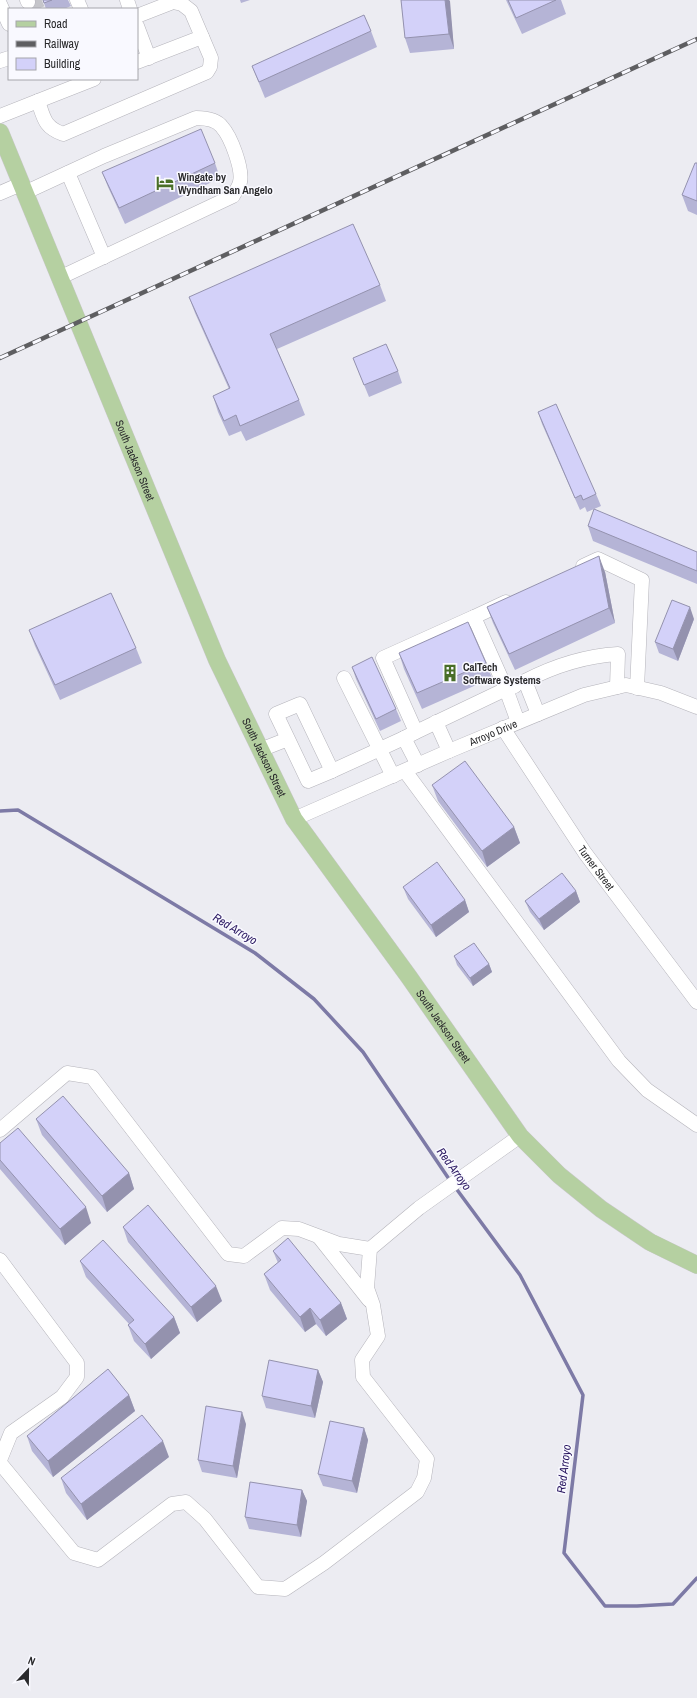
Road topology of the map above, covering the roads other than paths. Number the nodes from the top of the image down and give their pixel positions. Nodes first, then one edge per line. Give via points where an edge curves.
1 (0, 4) edge
2 (138, 16) edge
3 (8, 22) edge
4 (138, 32) edge
5 (202, 37) junction
6 (143, 60) edge
7 (91, 80) edge
8 (38, 101) junction
9 (0, 116) edge
10 (0, 132) edge
11 (68, 173) junction
12 (23, 189) junction
13 (0, 193) edge
14 (104, 257) junction
15 (59, 278) junction
16 (572, 571) edge
17 (516, 597) edge
18 (474, 617) junction
19 (618, 654) junction
20 (638, 654) junction
21 (344, 678) dead end
22 (525, 681) junction
23 (618, 687) junction
24 (637, 688) junction
25 (506, 689) junction
26 (697, 708) edge
27 (538, 714) junction
28 (436, 722) junction
29 (518, 722) junction
30 (504, 728) junction
31 (410, 735) junction
32 (288, 739) junction
33 (260, 750) junction
34 (378, 750) junction
35 (449, 751) junction
36 (418, 765) junction
37 (332, 771) junction
38 (399, 774) junction
39 (294, 819) junction
40 (697, 1002) edge
41 (697, 1125) edge
42 (0, 1130) edge
43 (520, 1136) junction
44 (318, 1236) junction
45 (370, 1249) junction
46 (0, 1260) edge
47 (696, 1262) edge
48 (373, 1305) junction
49 (0, 1460) edge
50 (0, 1463) edge

1 - 3 street
2 - 5 street via 173,2 182,4 191,11
4 - 6 street
5 - 6 street
5 - 8 street via 211,58 207,72 62,134 46,124
7 - 8 street
8 - 9 street
10 - 12 main road, South Jackson Street
11 - 12 street
11 - 14 street
11 - 14 street via 196,118 207,118 222,126 231,142 241,171 240,183 233,196
12 - 13 street
12 - 15 main road, South Jackson Street
14 - 15 street
15 - 33 main road, South Jackson Street via 217,660
16 - 20 street via 598,559 642,580
17 - 18 street
18 - 25 street
18 - 31 street via 383,658
19 - 20 street
19 - 22 street via 569,662 545,670
19 - 23 street
20 - 24 street
21 - 34 street
22 - 25 street
22 - 27 street
23 - 24 street, Arroyo Drive via 626,685
23 - 27 street, Arroyo Drive via 584,695
24 - 26 street, Arroyo Drive via 661,693
25 - 28 street
25 - 29 street
27 - 29 street, Arroyo Drive
28 - 31 street
28 - 35 street
29 - 30 street, Arroyo Drive
30 - 35 street, Arroyo Drive
30 - 40 street, Turner Street via 585,853
31 - 34 street
31 - 36 street
32 - 33 street
32 - 37 street via 308,781
32 - 37 street via 276,714 300,704
33 - 39 main road, South Jackson Street
34 - 37 street
34 - 38 street
35 - 36 street, Arroyo Drive
36 - 38 street, Arroyo Drive
38 - 39 street, Arroyo Drive
38 - 41 street via 619,1061 647,1090
39 - 43 main road, South Jackson Street
42 - 44 street via 67,1073 92,1077 228,1254 244,1256 282,1228 299,1229
43 - 45 street via 419,1208
43 - 47 main road, South Jackson Street via 560,1175 601,1209 650,1242
44 - 45 street via 339,1244
44 - 48 street
45 - 48 street via 367,1288
46 - 49 street via 77,1363 77,1377 62,1397 11,1433
48 - 50 street via 378,1336 362,1360 363,1377 427,1459 424,1478 417,1492 324,1563 285,1589 258,1587 205,1519 186,1502 172,1504 98,1560 74,1553

